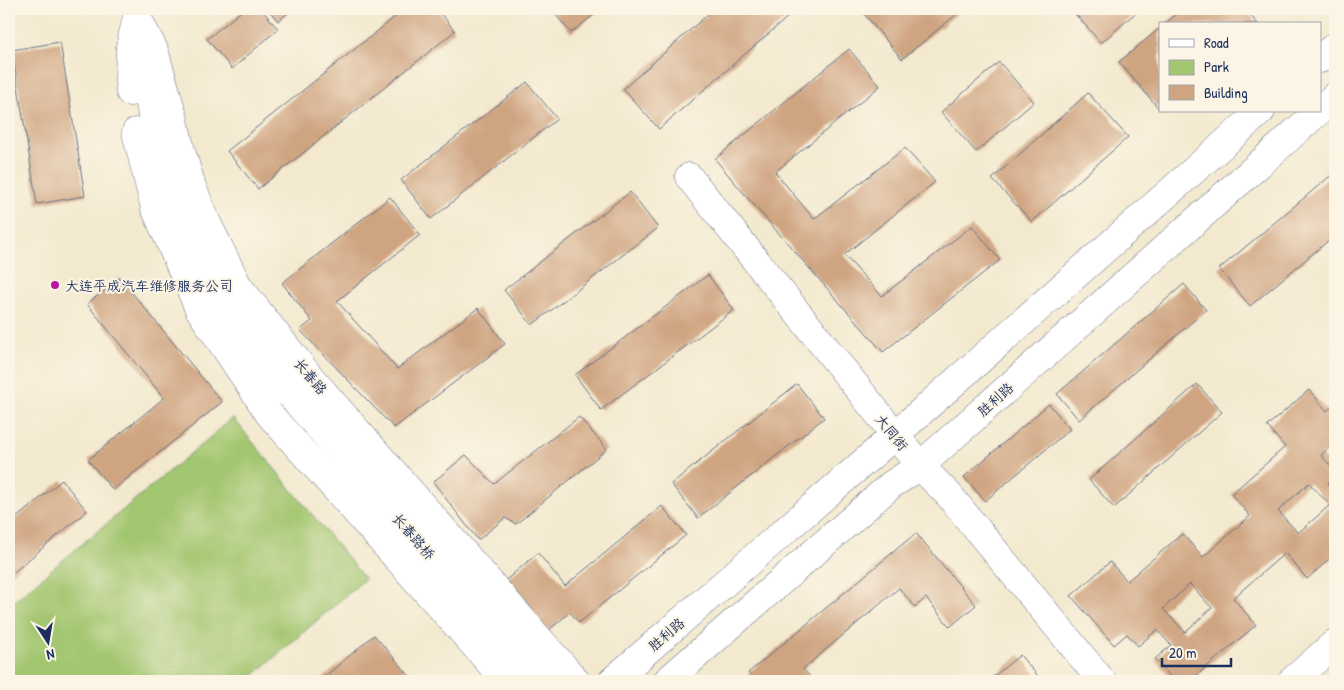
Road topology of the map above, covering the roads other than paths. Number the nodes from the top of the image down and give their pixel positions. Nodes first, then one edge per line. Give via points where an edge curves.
1 (136, 13) edge
2 (1335, 46) edge
3 (1322, 57) edge
4 (1335, 96) edge
5 (1322, 107) edge
6 (1260, 112) edge
7 (1317, 112) edge
8 (689, 177) dead end
9 (287, 391) joint
10 (895, 435) junction
11 (920, 466) junction
12 (1335, 644) edge
13 (506, 681) edge
14 (540, 681) edge
15 (576, 681) edge
16 (612, 681) edge
17 (666, 681) edge
18 (1102, 681) edge
19 (1292, 681) edge

1 - 9 main road, 长春路 via 157,146 190,235 231,312
1 - 13 main road via 129,80 136,138 155,208 199,309 270,415
1 - 15 main road, 长春路 via 154,50 192,187 238,286 310,376
2 - 3 main road
4 - 5 main road, 胜利路
6 - 10 main road, 胜利路
7 - 11 main road, 胜利路
8 - 10 main road, 大同街
9 - 14 main road, 长春路桥
10 - 11 main road, 大同街
10 - 16 main road, 胜利路
11 - 17 main road, 胜利路 via 891,486
11 - 18 main road, 大同街 via 948,494
12 - 19 main road

